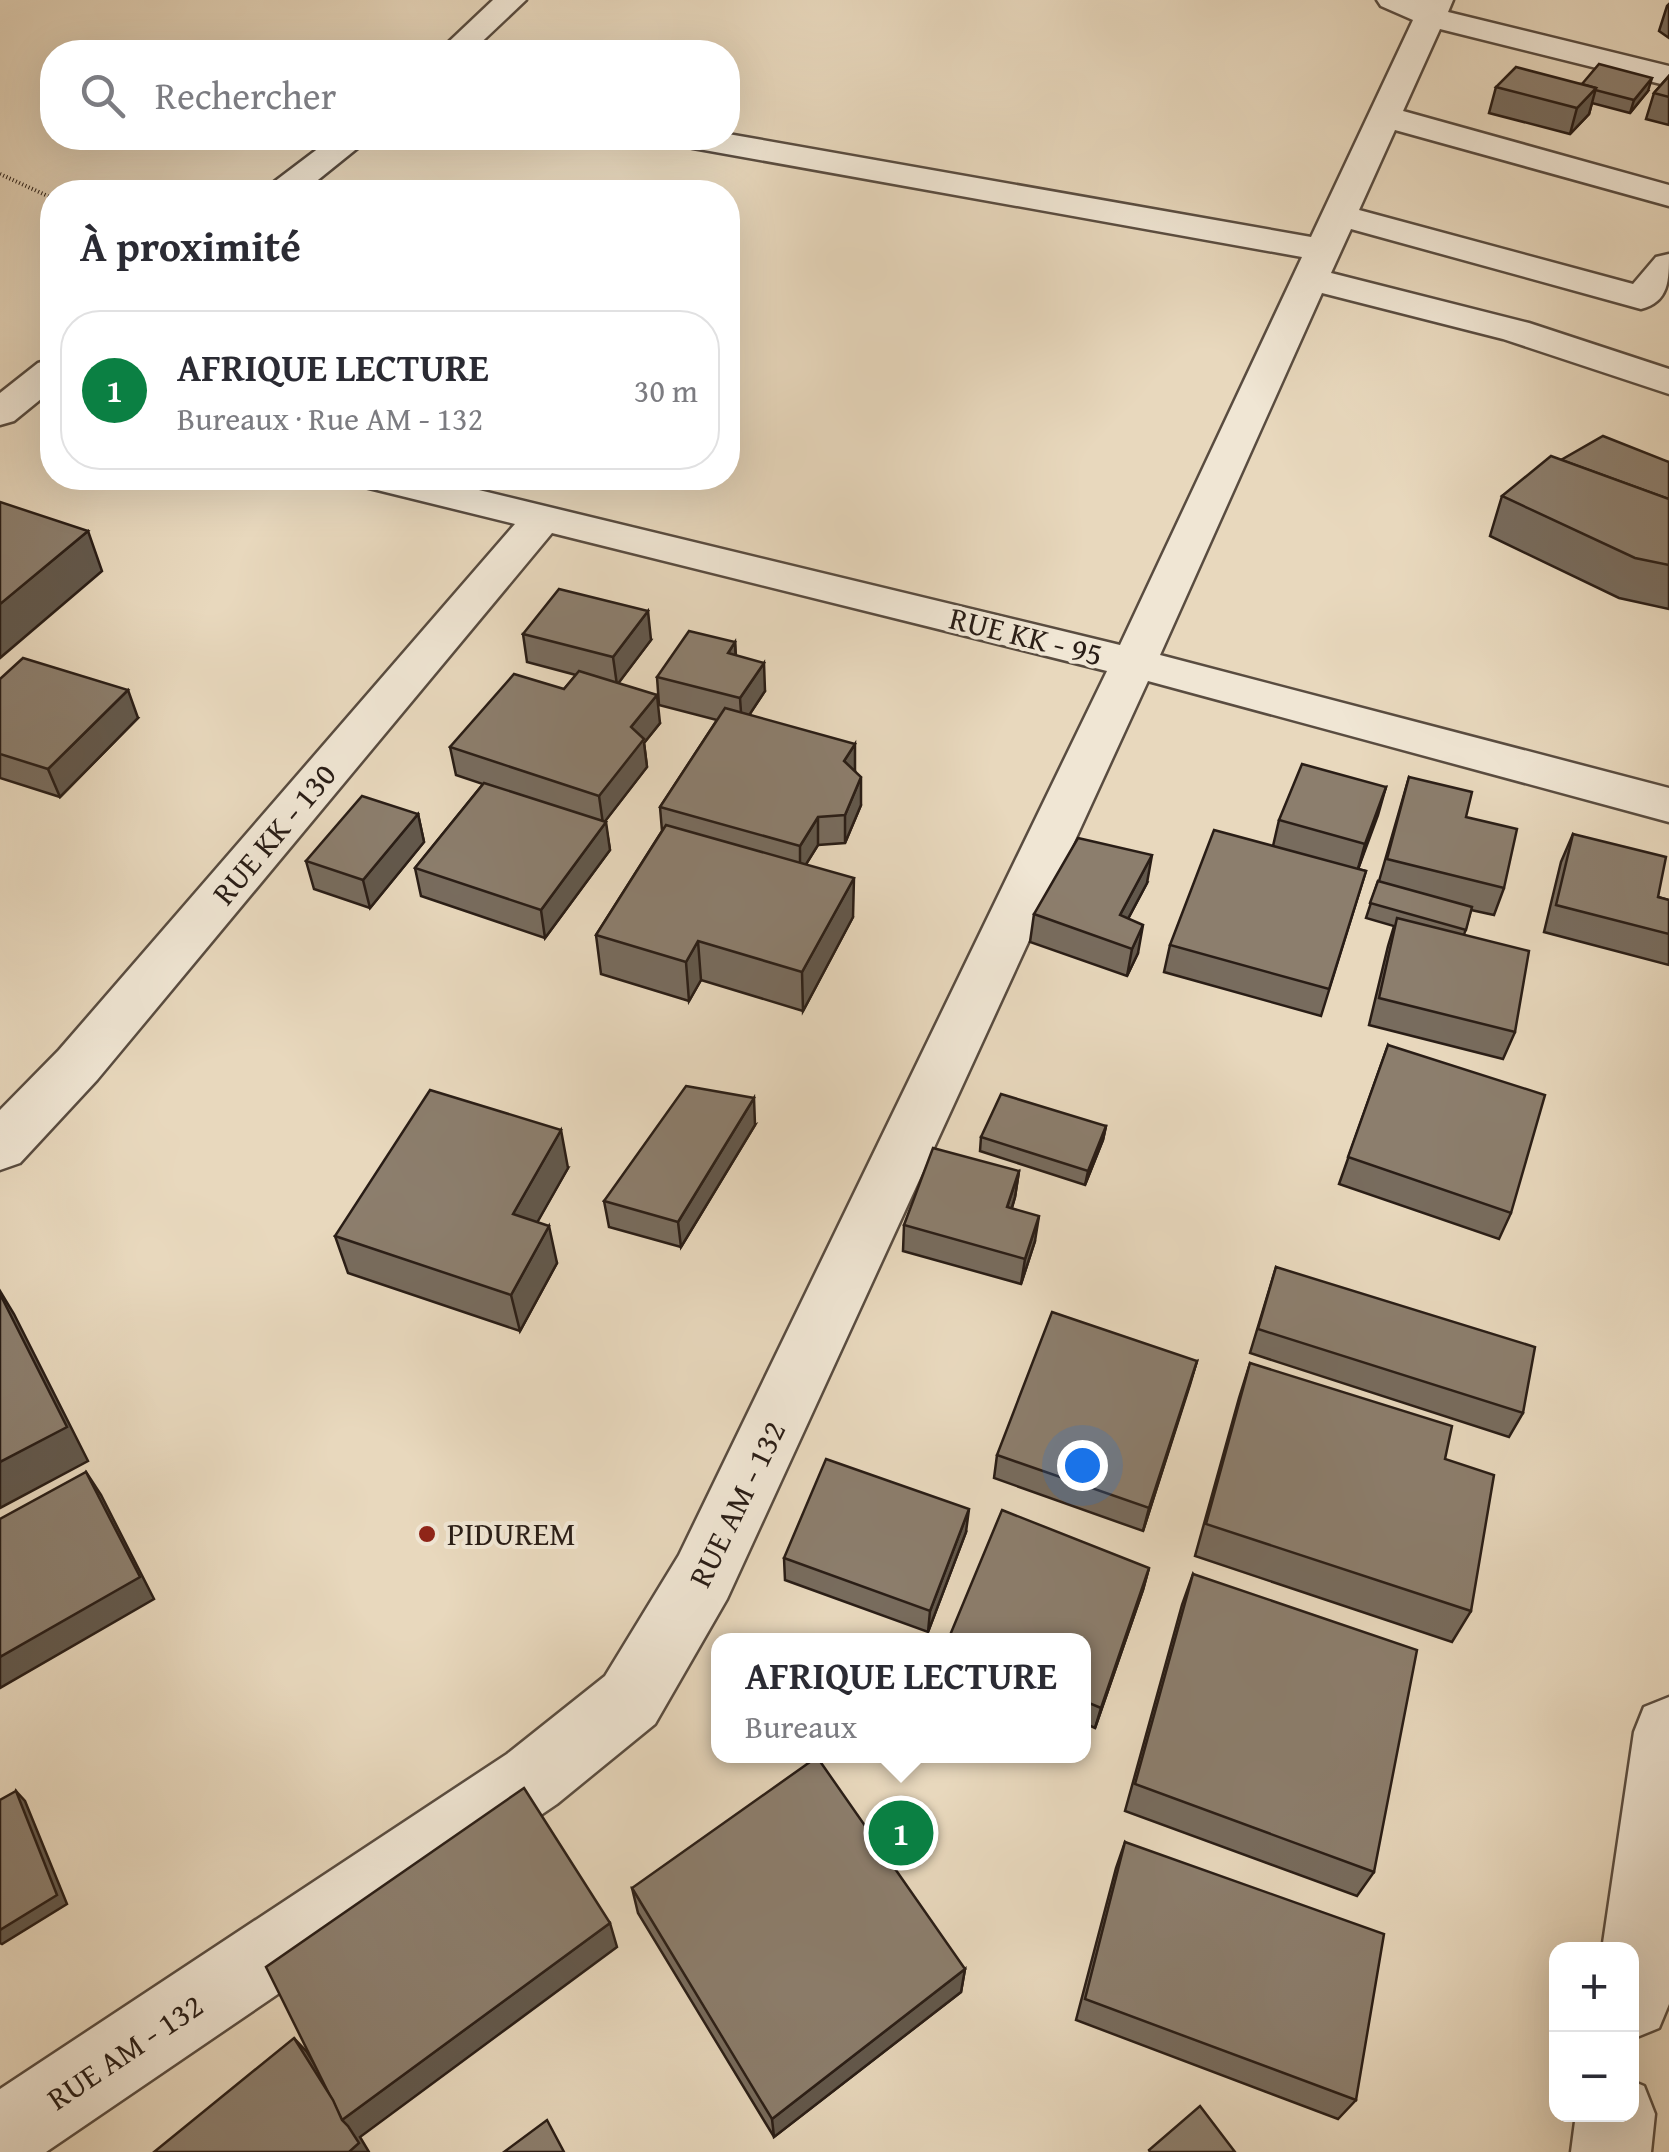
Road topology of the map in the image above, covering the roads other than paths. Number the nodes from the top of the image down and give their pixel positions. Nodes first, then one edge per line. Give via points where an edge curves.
1 (511, 0) edge
2 (1392, 0) edge
3 (1434, 8) edge
4 (466, 40) edge
5 (1669, 76) edge
6 (1383, 116) junction
7 (740, 147) edge
8 (337, 150) edge
9 (298, 180) edge
10 (1669, 196) edge
11 (1340, 216) junction
12 (1316, 264) junction
13 (1669, 265) edge
14 (1669, 382) edge
15 (431, 490) edge
16 (543, 516) junction
17 (1134, 663) junction
18 (1669, 805) edge
19 (0, 1147) edge
20 (1669, 1732) edge
21 (1639, 1950) edge
22 (1615, 2122) edge
23 (0, 2136) edge
24 (1610, 2152) edge

1 - 4 street
2 - 3 street
3 - 5 street
3 - 6 street, RUE AM - 132
6 - 10 street
6 - 11 street, RUE AM - 132
7 - 12 street
8 - 9 street
11 - 12 street, RUE AM - 132
11 - 13 street via 1641,298
12 - 14 street
12 - 17 street, RUE AM - 132
15 - 16 street, RUE KK - 95
16 - 17 street, RUE KK - 95
16 - 19 street, RUE KK - 130 via 78,1065
17 - 18 street, RUE KK - 95
17 - 23 street, RUE AM - 132 via 704,1577 630,1700 532,1779
20 - 21 street
22 - 24 street

